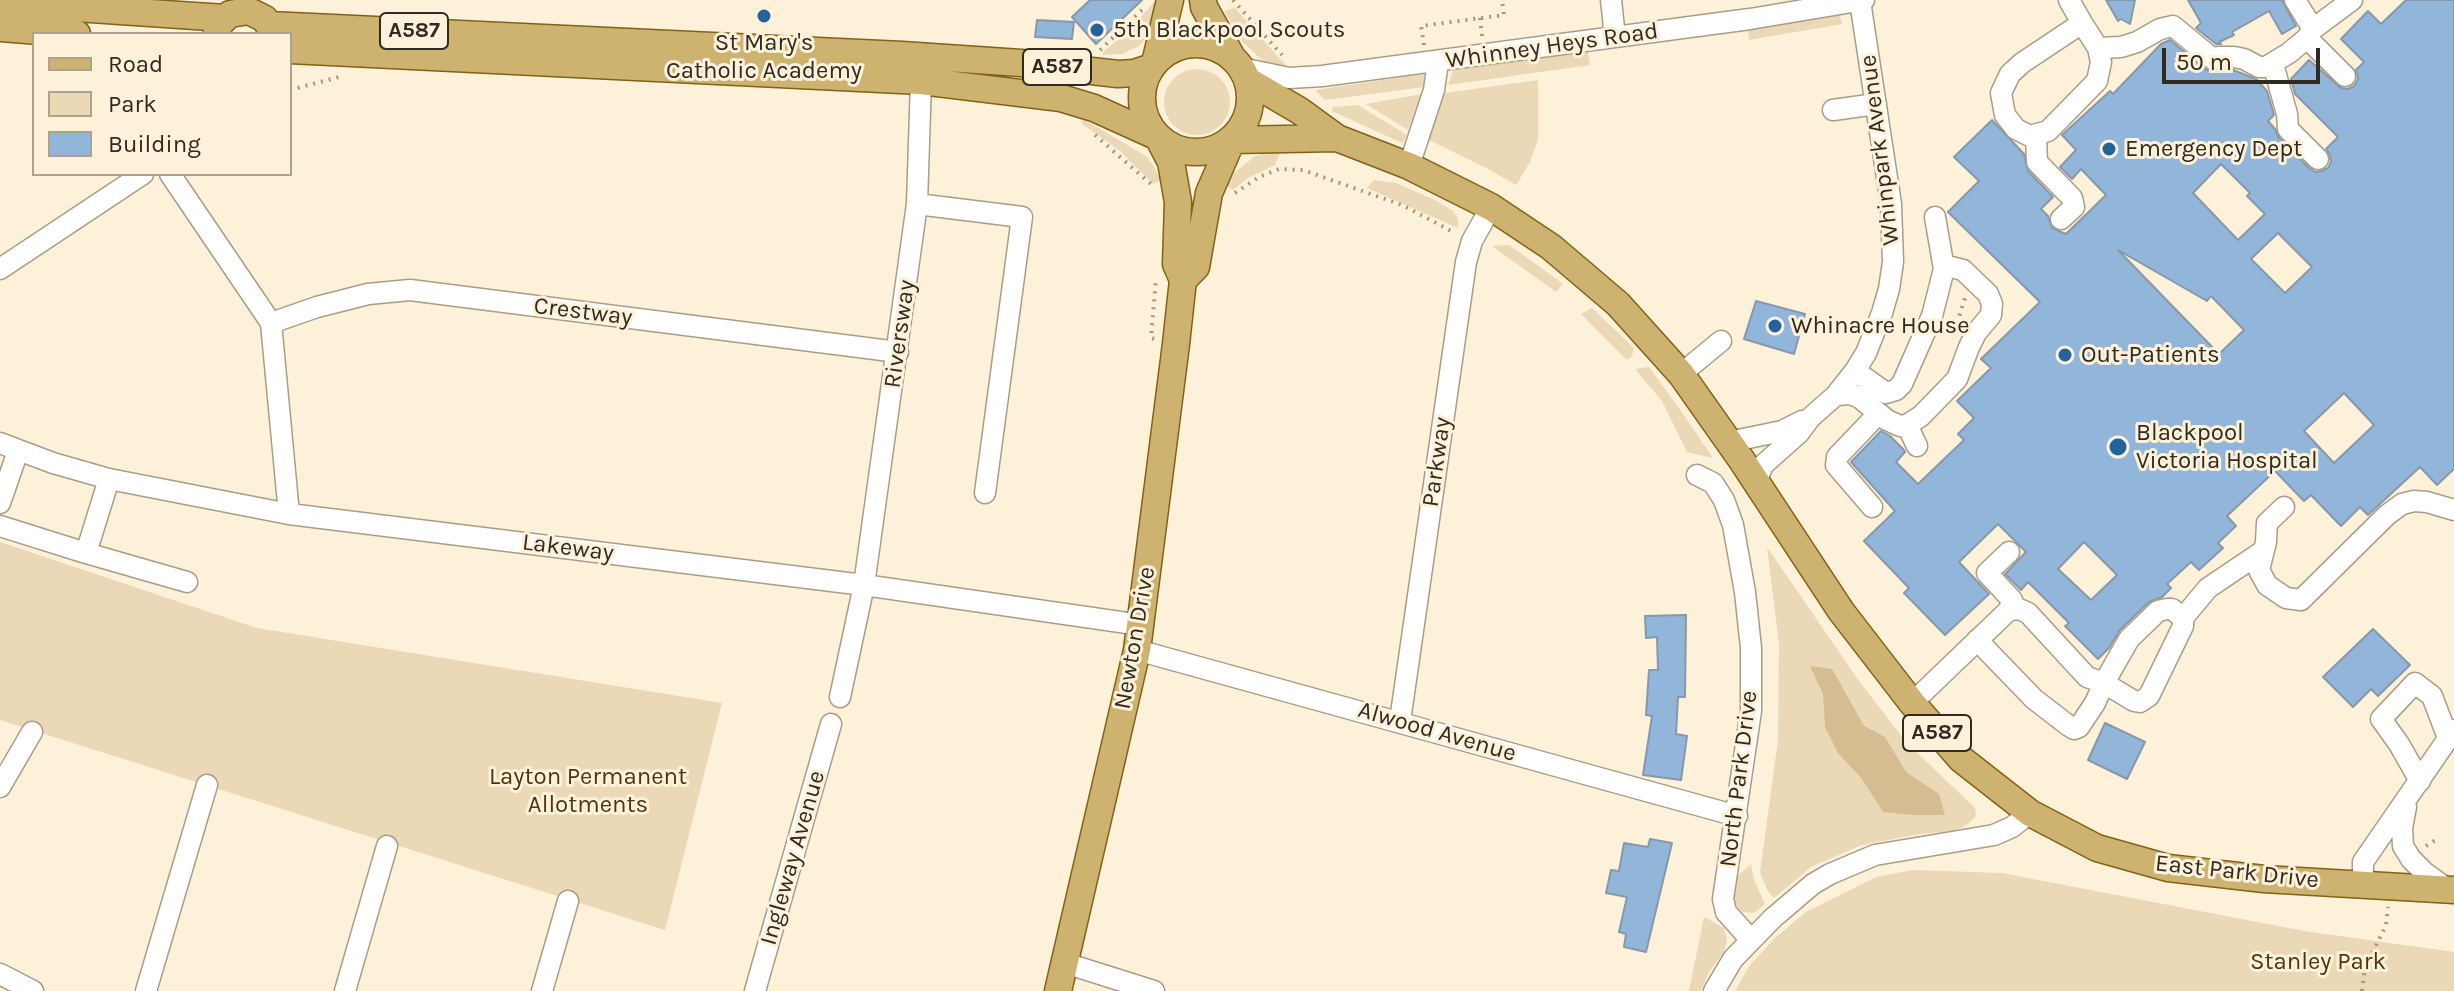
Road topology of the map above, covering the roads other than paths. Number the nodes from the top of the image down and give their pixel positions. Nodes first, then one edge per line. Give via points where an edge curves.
1 (1170, 0) edge
2 (1203, 0) edge
3 (1611, 0) edge
4 (1862, 0) edge
5 (2069, 0) edge
6 (2295, 0) edge
7 (2352, 0) edge
8 (0, 3) edge
9 (247, 20) edge
10 (2082, 23) junction
11 (0, 28) edge
12 (51, 32) edge
13 (2310, 33) junction
14 (1615, 37) junction
15 (2098, 48) junction
16 (292, 50) edge
17 (1432, 63) junction
18 (2273, 64) junction
19 (1153, 65) junction
20 (1241, 69) junction
21 (2345, 76) dead end
22 (921, 81) junction
23 (1876, 104) junction
24 (1833, 110) dead end
25 (2036, 135) junction
26 (1158, 137) junction
27 (1337, 138) junction
28 (1232, 140) junction
29 (2318, 159) dead end
30 (1409, 166) junction
31 (140, 176) edge
32 (171, 176) edge
33 (917, 204) junction
34 (1491, 207) junction
35 (1935, 217) dead end
36 (2061, 219) dead end
37 (0, 269) edge
38 (1944, 269) junction
39 (1183, 280) junction
40 (271, 323) junction
41 (1721, 341) dead end
42 (898, 352) junction
43 (1855, 371) junction
44 (1681, 374) junction
45 (1836, 395) junction
46 (1878, 414) junction
47 (1810, 418) junction
48 (1907, 425) junction
49 (1729, 442) junction
50 (1917, 446) dead end
51 (9, 447) edge
52 (1697, 475) dead end
53 (109, 479) junction
54 (1756, 482) junction
55 (985, 493) dead end
56 (0, 503) edge
57 (1872, 507) dead end
58 (2284, 507) dead end
59 (2454, 510) edge
60 (289, 514) junction
61 (0, 526) edge
62 (2263, 551) junction
63 (2009, 552) dead end
64 (86, 553) junction
65 (187, 582) dead end
66 (864, 585) junction
67 (2009, 610) junction
68 (2183, 618) junction
69 (1139, 638) junction
70 (1977, 640) junction
71 (2104, 683) junction
72 (840, 697) dead end
73 (1912, 703) junction
74 (1400, 721) junction
75 (831, 724) dead end
76 (32, 732) dead end
77 (2451, 734) edge
78 (2420, 781) junction
79 (207, 785) dead end
80 (0, 787) edge
81 (2407, 800) junction
82 (2030, 813) junction
83 (1737, 816) junction
84 (387, 846) dead end
85 (2363, 884) junction
86 (2450, 889) edge
87 (568, 901) dead end
88 (1751, 940) junction
89 (1065, 963) junction
90 (0, 974) edge
91 (33, 991) edge
92 (146, 991) edge
93 (345, 991) edge
94 (542, 991) edge
95 (755, 991) edge
96 (1058, 991) edge
97 (1154, 991) edge
98 (1714, 991) edge

1 - 19 main road
2 - 20 main road
3 - 14 street
4 - 14 street, Whinney Heys Road
4 - 23 street, Whinpark Avenue
5 - 10 street
6 - 13 street
7 - 13 street
8 - 9 main road, A587
9 - 19 main road, A587 via 902,55 1118,74
10 - 15 street
10 - 25 street via 2036,43 2001,93 2005,115 2016,129
11 - 12 main road
13 - 18 street
13 - 21 street
14 - 17 street, Whinney Heys Road
15 - 18 street via 2121,47 2173,26 2213,59 2234,57 2259,67
15 - 25 street via 2097,81 2048,131
16 - 22 main road, A587
17 - 20 street, Whinney Heys Road via 1289,78
17 - 30 street via 1434,90
18 - 29 street via 2288,129
19 - 20 main road via 1174,49 1193,44 1214,47
19 - 26 main road via 1142,103
20 - 27 main road, A587
20 - 28 main road via 1250,108
22 - 26 main road, A587 via 1078,103
22 - 33 street, Riversway
23 - 24 street
23 - 43 street, Whinpark Avenue via 1891,204 1893,262 1882,313
25 - 36 street via 2037,162 2072,198 2074,207
26 - 28 main road via 1191,153
26 - 39 main road, Newton Drive via 1171,162 1178,202 1176,264
27 - 28 main road, A587
27 - 30 main road, A587
28 - 39 main road, Newton Drive via 1209,193 1196,267
30 - 34 main road, A587
31 - 37 street
32 - 40 street
33 - 42 street, Riversway
33 - 55 street via 1022,217
34 - 44 main road, A587 via 1551,247 1618,304
34 - 74 street, Parkway via 1466,262
35 - 38 street
38 - 43 street via 1932,316 1896,390 1886,393
38 - 48 street via 1963,270 1977,282 1988,294 1991,315 1976,333 1957,379
39 - 69 main road, Newton Drive
40 - 42 street, Crestway via 368,294 410,290
40 - 60 street
41 - 44 street
42 - 66 street, Riversway
43 - 45 street, Whinpark Avenue
44 - 49 main road, A587
45 - 46 street via 1860,398
45 - 47 street, Whinpark Avenue
46 - 48 street
46 - 57 street via 1837,457 1836,465
47 - 49 street, Whinpark Avenue via 1782,431
47 - 54 street, Whinpark Avenue via 1763,465
48 - 50 street
49 - 54 main road, A587
51 - 53 street, Lakeway
51 - 56 street
52 - 83 street, North Park Drive via 1713,483 1724,500 1743,578 1751,711
53 - 60 street, Lakeway
53 - 64 street
54 - 73 main road, East Park Drive / A587 via 1841,611
58 - 62 street via 2267,523
59 - 62 street via 2427,502 2402,504 2301,600 2286,598 2267,585 2259,570
60 - 66 street, Lakeway
61 - 64 street
62 - 68 street via 2208,588
63 - 67 street via 1987,573 2012,600
64 - 65 street
66 - 69 street, Lakeway
66 - 72 street
67 - 70 street
67 - 71 street via 2028,613 2087,677
68 - 71 street via 2172,609 2158,611 2129,639
68 - 71 street via 2149,696 2134,701
69 - 74 street, Alwood Avenue
69 - 89 main road, Newton Drive
70 - 71 street via 2034,699 2074,729 2083,723
70 - 73 street
73 - 82 main road, East Park Drive / A587 via 1961,759
74 - 83 street, Alwood Avenue
75 - 95 street, Ingleway Avenue
76 - 80 street
77 - 78 street
77 - 78 street via 2432,696 2415,683 2381,719
78 - 81 street
79 - 92 street
81 - 85 street via 2363,862
81 - 86 street via 2403,846 2411,859
82 - 85 main road, East Park Drive / A587 via 2097,848 2168,868
82 - 88 street via 1994,835 1875,855 1830,874
83 - 88 street, North Park Drive via 1723,899 1726,912
84 - 93 street
85 - 86 main road, East Park Drive / A587
87 - 94 street
88 - 98 street
89 - 96 main road, Newton Drive
89 - 97 street
90 - 91 street

